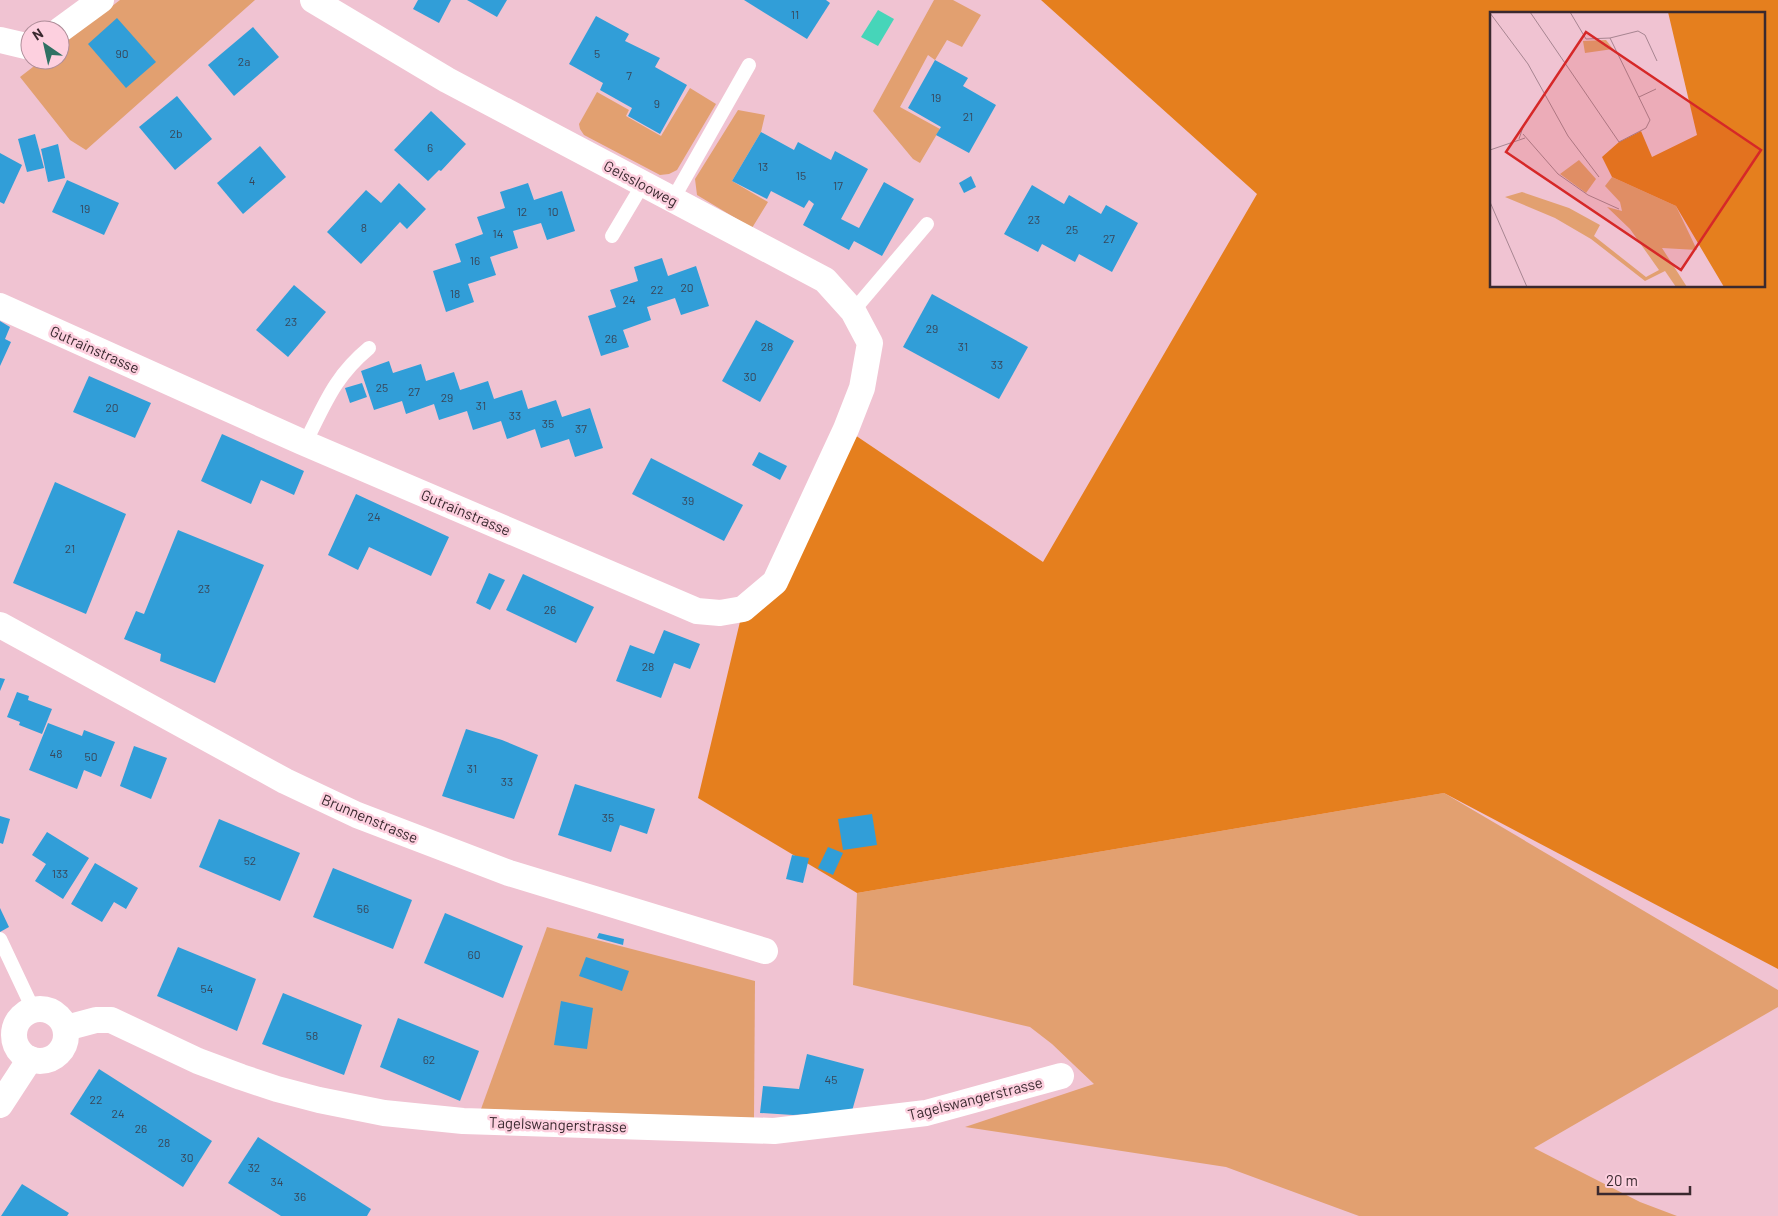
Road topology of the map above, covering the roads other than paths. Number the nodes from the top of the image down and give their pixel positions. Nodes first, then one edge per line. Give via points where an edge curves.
1 (101, 0) edge
2 (313, 0) edge
3 (70, 23) edge
4 (0, 40) edge
5 (20, 45) edge
6 (749, 65) dead end
7 (643, 184) junction
8 (673, 199) junction
9 (927, 224) dead end
10 (612, 236) dead end
11 (0, 306) edge
12 (854, 311) junction
13 (369, 348) dead end
14 (846, 429) joint
15 (305, 443) junction
16 (0, 625) edge
17 (0, 939) edge
18 (765, 952) dead end
19 (32, 1009) junction
20 (66, 1028) junction
21 (30, 1060) junction
22 (1061, 1076) dead end
23 (0, 1105) edge

1 - 3 street
2 - 7 street, Geisslooweg via 447,80
4 - 5 street
6 - 8 lane
7 - 8 street, Geisslooweg
7 - 10 lane
8 - 12 street, Geisslooweg via 825,280
9 - 12 lane
11 - 15 street, Gutrainstrasse
12 - 14 street, Geisslooweg via 870,343 862,388
13 - 15 lane via 354,360 335,384
14 - 15 street, Gutrainstrasse via 775,582 743,609 720,613 697,611
16 - 18 street, Brunnenstrasse via 285,781 357,814 509,873
17 - 19 lane
19 - 20 street via 53,1011
19 - 21 street via 24,1013 14,1029 16,1047
20 - 21 street via 67,1040 53,1059
20 - 22 street, Tagelswangerstrasse via 96,1020 111,1020 198,1061 277,1089 384,1113 463,1121 774,1131 926,1113
21 - 23 street

